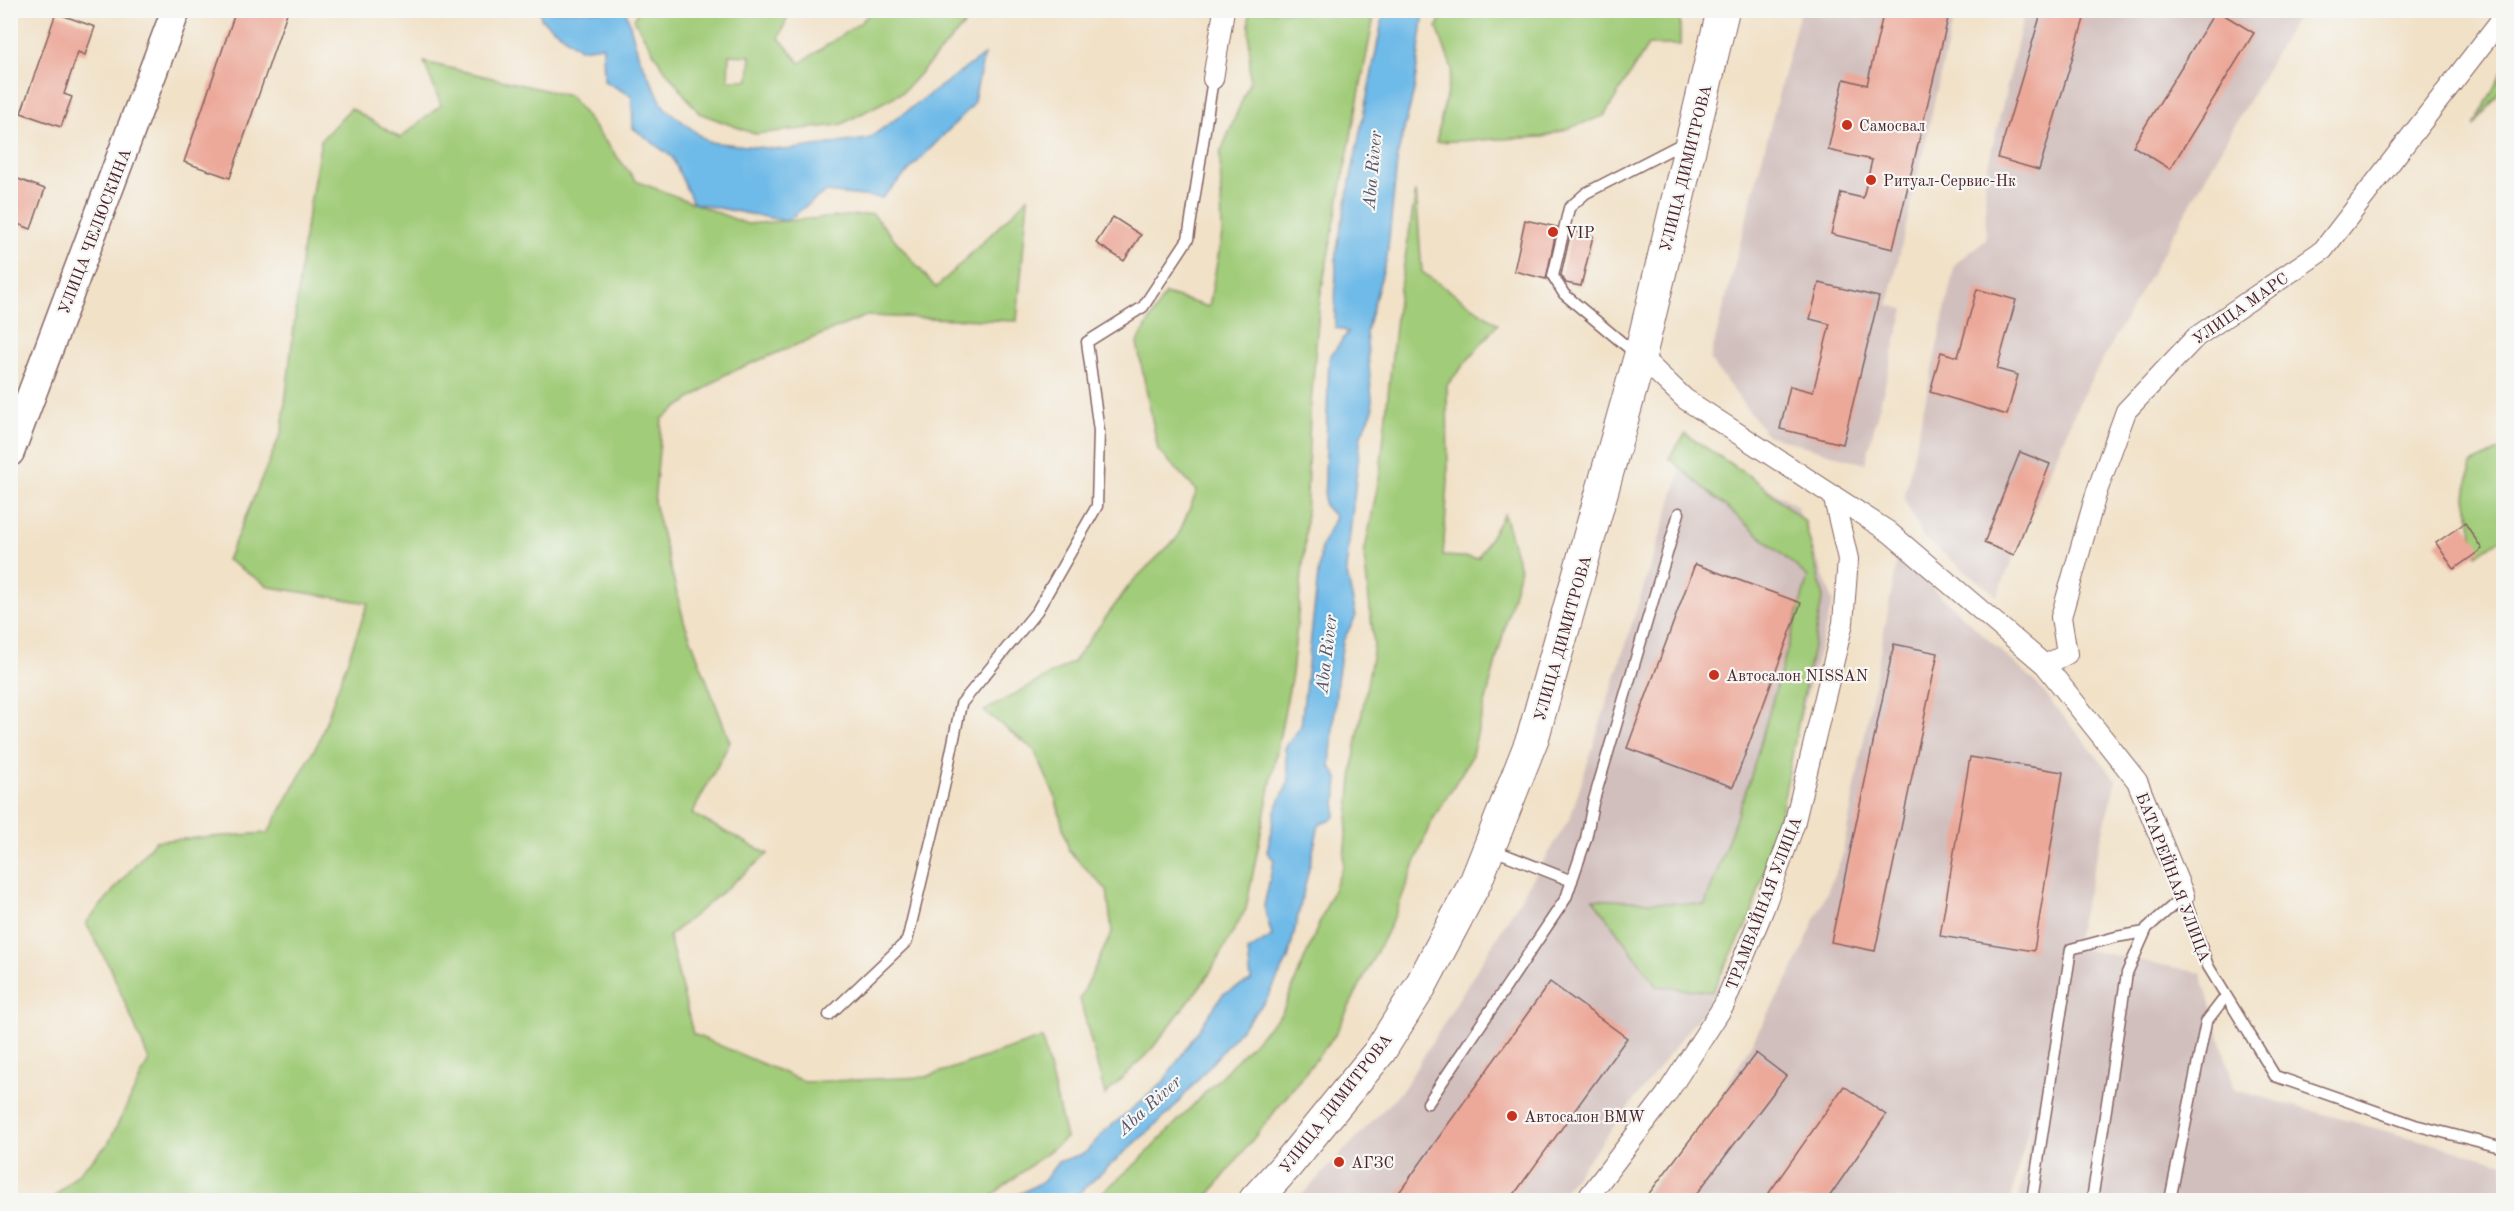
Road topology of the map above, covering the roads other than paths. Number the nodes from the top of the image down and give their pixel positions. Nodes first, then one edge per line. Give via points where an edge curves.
1 (176, 10) edge
2 (1224, 10) edge
3 (1723, 10) edge
4 (2504, 16) edge
5 (1213, 80) joint
6 (1691, 139) junction
7 (1640, 356) junction
8 (10, 452) edge
9 (1833, 495) junction
10 (1679, 513) dead end
11 (2045, 665) junction
12 (1490, 849) junction
13 (1572, 881) junction
14 (2184, 896) junction
15 (2145, 932) junction
16 (2226, 996) junction
17 (828, 1015) dead end
18 (1428, 1103) dead end
19 (2504, 1148) edge
20 (1255, 1200) edge
21 (1586, 1200) edge
22 (2032, 1200) edge
23 (2092, 1200) edge
24 (2170, 1200) edge

1 - 8 street, УЛИЦА ЧЕЛЮСКИНА
2 - 5 street
3 - 6 main road, УЛИЦА ДИМИТРОВА
4 - 11 street, УЛИЦА МАРС via 2323,250 2196,337 2126,411 2097,491 2061,617 2067,654
5 - 17 lane via 1188,239 1143,307 1087,342 1099,431 1097,506 1037,611 961,704 907,941
6 - 7 main road, УЛИЦА ДИМИТРОВА
6 - 7 lane via 1586,192 1569,208 1553,276 1564,294
7 - 9 street, БАТАРЕЙНАЯ УЛИЦА via 1685,399
7 - 12 main road, УЛИЦА ДИМИТРОВА via 1533,737
9 - 11 street, БАТАРЕЙНАЯ УЛИЦА via 1889,532
9 - 21 street, ТРАМВАЙНАЯ УЛИЦА via 1848,559 1844,623 1794,825 1724,1005 1666,1095
10 - 13 lane
11 - 14 street, БАТАРЕЙНАЯ УЛИЦА via 2137,781
12 - 13 lane
12 - 20 main road, УЛИЦА ДИМИТРОВА via 1420,987 1380,1051
13 - 18 lane via 1547,928
14 - 15 lane
14 - 16 lane, БАТАРЕЙНАЯ УЛИЦА via 2208,966
15 - 22 lane via 2071,949
15 - 23 lane via 2127,973
16 - 19 lane, БАТАРЕЙНАЯ УЛИЦА via 2275,1076 2415,1125
16 - 24 lane via 2206,1022

